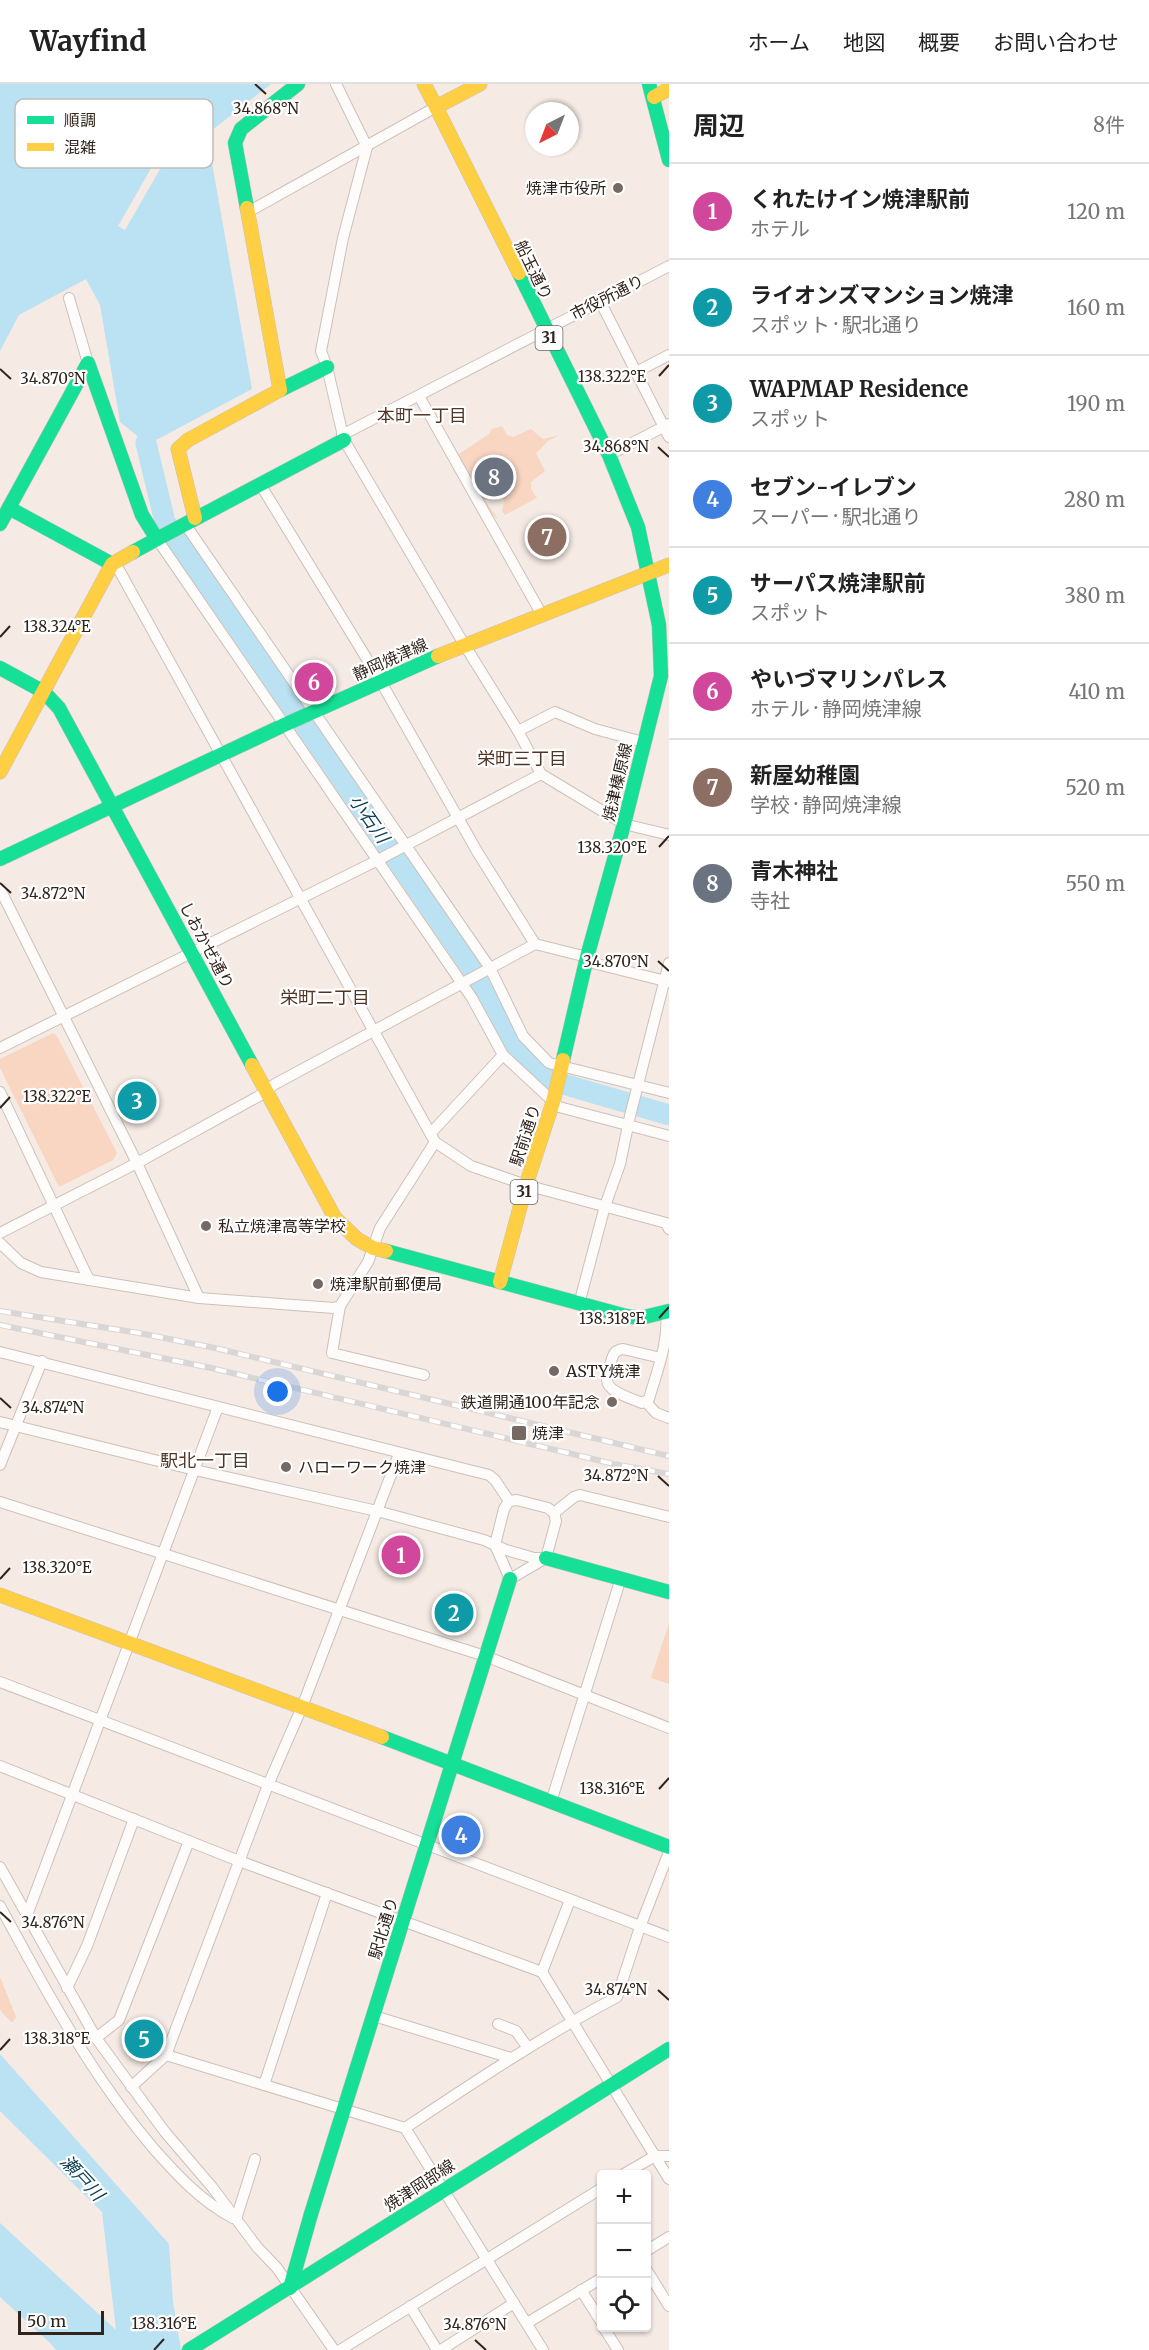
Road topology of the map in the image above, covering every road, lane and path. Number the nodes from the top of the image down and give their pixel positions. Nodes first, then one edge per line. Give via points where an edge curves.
1 (298, 84) edge
2 (336, 84) edge
3 (424, 84) edge
4 (480, 84) edge
5 (669, 89) edge
6 (651, 91) edge
7 (436, 107) junction
8 (367, 147) junction
9 (669, 160) edge
10 (248, 212) junction
11 (669, 266) edge
12 (69, 298) dead end
13 (600, 301) junction
14 (544, 329) junction
15 (669, 355) edge
16 (88, 363) junction
17 (327, 367) junction
18 (636, 372) junction
19 (280, 390) junction
20 (419, 396) junction
21 (666, 425) edge
22 (669, 437) edge
23 (343, 438) junction
24 (609, 455) junction
25 (260, 484) junction
26 (9, 508) junction
27 (188, 523) junction
28 (0, 524) edge
29 (159, 538) junction
30 (112, 564) junction
31 (669, 565) edge
32 (648, 573) junction
33 (543, 615) junction
34 (658, 625) junction
35 (464, 644) junction
36 (669, 651) edge
37 (0, 668) edge
38 (665, 674) edge
39 (381, 682) junction
40 (44, 692) junction
41 (313, 712) junction
42 (285, 725) junction
43 (518, 731) junction
44 (643, 742) junction
45 (221, 755) junction
46 (0, 772) edge
47 (541, 774) junction
48 (113, 806) junction
49 (460, 817) junction
50 (624, 824) junction
51 (669, 835) edge
52 (406, 846) junction
53 (0, 859) edge
54 (380, 860) junction
55 (0, 889) edge
56 (301, 899) junction
57 (535, 944) junction
58 (192, 953) junction
59 (586, 959) junction
60 (669, 963) edge
61 (489, 969) junction
62 (667, 982) edge
63 (464, 983) junction
64 (64, 1016) junction
65 (374, 1031) junction
66 (0, 1047) edge
67 (503, 1055) junction
68 (561, 1069) junction
69 (266, 1090) junction
70 (636, 1090) junction
71 (0, 1092) edge
72 (669, 1094) edge
73 (554, 1099) junction
74 (629, 1120) junction
75 (669, 1136) edge
76 (433, 1138) junction
77 (138, 1163) junction
78 (526, 1185) junction
79 (53, 1206) junction
80 (605, 1206) junction
81 (668, 1224) edge
82 (0, 1233) edge
83 (0, 1244) edge
84 (373, 1248) junction
85 (88, 1280) junction
86 (500, 1282) junction
87 (199, 1298) junction
88 (579, 1304) junction
89 (340, 1306) junction
90 (668, 1312) edge
91 (0, 1352) edge
92 (661, 1358) junction
93 (42, 1361) junction
94 (424, 1375) dead end
95 (646, 1402) junction
96 (218, 1407) junction
97 (669, 1418) edge
98 (0, 1422) edge
99 (17, 1425) junction
100 (399, 1454) junction
101 (0, 1465) edge
102 (195, 1470) junction
103 (0, 1502) edge
104 (509, 1502) junction
105 (377, 1511) junction
106 (554, 1513) junction
107 (669, 1516) edge
108 (495, 1545) junction
109 (164, 1553) junction
110 (546, 1558) junction
111 (621, 1578) junction
112 (510, 1579) junction
113 (669, 1592) edge
114 (0, 1595) edge
115 (339, 1610) junction
116 (130, 1644) junction
117 (485, 1656) junction
118 (0, 1682) edge
119 (585, 1695) junction
120 (302, 1707) junction
121 (100, 1721) junction
122 (669, 1728) edge
123 (451, 1764) junction
124 (0, 1766) edge
125 (268, 1785) junction
126 (73, 1795) junction
127 (551, 1802) junction
128 (134, 1819) junction
129 (189, 1841) junction
130 (426, 1846) junction
131 (669, 1847) edge
132 (669, 1852) edge
133 (239, 1861) junction
134 (0, 1867) edge
135 (327, 1893) junction
136 (570, 1900) junction
137 (0, 1906) edge
138 (27, 1916) junction
139 (401, 1921) junction
140 (640, 1927) junction
141 (669, 1937) edge
142 (542, 1972) junction
143 (67, 1988) junction
144 (374, 2016) junction
145 (572, 2021) junction
146 (498, 2024) dead end
147 (96, 2038) junction
148 (528, 2048) junction
149 (669, 2049) edge
150 (166, 2055) junction
151 (511, 2058) junction
152 (264, 2085) junction
153 (611, 2085) junction
154 (131, 2087) junction
155 (343, 2109) junction
156 (405, 2128) junction
157 (655, 2156) junction
158 (669, 2156) edge
159 (255, 2159) dead end
160 (632, 2170) edge
161 (669, 2179) edge
162 (443, 2189) junction
163 (597, 2191) edge
164 (236, 2219) junction
165 (669, 2237) edge
166 (651, 2248) edge
167 (486, 2259) junction
168 (651, 2277) edge
169 (597, 2281) edge
170 (581, 2290) junction
171 (284, 2291) junction
172 (514, 2303) junction
173 (410, 2306) junction
174 (669, 2306) edge
175 (597, 2315) edge
176 (527, 2324) junction
177 (607, 2332) edge
178 (189, 2350) edge
179 (334, 2350) edge
180 (340, 2350) edge
181 (437, 2350) edge
182 (441, 2350) edge
183 (543, 2350) edge
184 (618, 2350) edge

1 - 10 street via 237,136
2 - 8 street
3 - 7 street, 船玉通り
4 - 7 street
5 - 6 street
6 - 9 street
7 - 8 street
7 - 14 street, 船玉通り / 31
8 - 10 street
8 - 17 street via 343,238 321,351
10 - 19 street
11 - 13 street, 市役所通り
12 - 16 street
13 - 14 street, 市役所通り
13 - 18 street
14 - 20 street, 市役所通り
14 - 24 street, 船玉通り / 31
15 - 18 street
16 - 26 street
16 - 29 street via 142,515
17 - 19 street
17 - 23 street
18 - 21 street
19 - 27 street via 178,449
20 - 23 street, 市役所通り
20 - 33 street
21 - 22 street
21 - 24 street
23 - 25 street
23 - 35 street
24 - 32 street, 船玉通り / 31 via 638,527
25 - 27 street
25 - 39 street
26 - 28 street
26 - 30 street
27 - 29 street
27 - 41 street
29 - 30 street
29 - 42 street
30 - 40 street
30 - 45 street via 119,570
31 - 32 street, 静岡焼津線
32 - 33 street, 静岡焼津線
32 - 34 street, 焼津榛原線 / 31
33 - 35 street, 静岡焼津線
34 - 36 street
34 - 38 street, 焼津榛原線 / 31
35 - 39 street, 静岡焼津線
35 - 43 street
37 - 40 street, しおかぜ通り
38 - 44 street, 焼津榛原線 / 31
39 - 41 street, 静岡焼津線
39 - 49 street
40 - 46 street
40 - 48 street, しおかぜ通り via 59,708
41 - 42 street, 静岡焼津線
41 - 52 street
42 - 45 street, 静岡焼津線
42 - 54 street
43 - 44 street via 555,712 595,729
43 - 47 street
44 - 50 street, 焼津榛原線 / 31
45 - 48 street, 静岡焼津線
45 - 56 street
47 - 49 street
47 - 50 street
48 - 53 street, 静岡焼津線
48 - 58 street, しおかぜ通り
49 - 52 street
49 - 57 street
50 - 51 street
50 - 59 street, 焼津榛原線 / 31
52 - 54 street
52 - 61 street
54 - 56 street
54 - 63 street
55 - 64 street
56 - 58 street
56 - 65 street
57 - 59 street
57 - 61 street
58 - 64 street
58 - 69 street, しおかぜ通り
59 - 62 street
59 - 68 street, 焼津榛原線 / 31
60 - 62 street
61 - 63 street
61 - 68 street via 523,1036 549,1063
62 - 70 street
63 - 65 street
63 - 67 street
64 - 66 street
64 - 77 street
65 - 69 street
65 - 76 street
67 - 73 street
67 - 76 street
68 - 70 street
68 - 73 street, 駅前通り / 31
69 - 77 street
69 - 84 street, しおかぜ通り via 336,1218 351,1237
70 - 72 street
70 - 74 street
71 - 79 street
73 - 74 street via 559,1107
73 - 78 street, 駅前通り / 31
74 - 75 street
74 - 80 street via 620,1164
76 - 78 street via 471,1166
76 - 84 street via 380,1228
77 - 79 street
77 - 87 street
78 - 80 street
78 - 86 street, 駅前通り / 31
79 - 82 street
79 - 85 street
80 - 81 street
80 - 88 street
83 - 85 street via 30,1269
84 - 86 street, しおかぜ通り
84 - 89 street
85 - 87 street
86 - 88 street, しおかぜ通り
87 - 89 street
88 - 90 street, しおかぜ通り via 640,1318
89 - 94 street via 332,1353
90 - 92 street
91 - 93 street
92 - 95 street
92 - 95 street via 623,1348 613,1354 608,1385
93 - 96 street
93 - 99 street
95 - 97 street via 656,1413
96 - 100 street
96 - 102 street
98 - 99 street
99 - 101 street
99 - 102 street
100 - 104 street via 489,1475
100 - 105 street
102 - 105 street
102 - 109 street
103 - 109 street
104 - 106 street via 517,1500
104 - 108 street
105 - 108 street
105 - 115 street
106 - 107 street via 580,1495
106 - 110 street via 556,1521
108 - 110 street
108 - 112 street
109 - 115 street
109 - 116 street
110 - 111 street
110 - 112 street
111 - 113 street
111 - 119 street
112 - 117 street, 駅北通り
114 - 116 street
115 - 117 street
115 - 120 street
116 - 120 street
116 - 121 street
117 - 119 street
117 - 123 street, 駅北通り
118 - 121 street
119 - 122 street
119 - 127 street
120 - 123 street
120 - 125 street
121 - 125 street
121 - 126 street
123 - 127 street
123 - 130 street, 駅北通り
124 - 126 street
125 - 130 street
125 - 133 street
126 - 128 street
126 - 138 street
127 - 131 street
128 - 129 street
128 - 143 street via 87,1946
129 - 133 street
129 - 147 street via 119,2020
130 - 136 street
130 - 139 street, 駅北通り
132 - 140 street
133 - 135 street
133 - 150 street
134 - 138 street
135 - 139 street
135 - 152 street
136 - 140 street
136 - 142 street
137 - 164 street via 59,2014 103,2084 149,2143 197,2194
138 - 143 street
139 - 142 street
139 - 144 street, 駅北通り
140 - 141 street
140 - 145 street via 617,1997
142 - 145 street
143 - 147 street
144 - 151 street
144 - 155 street, 駅北通り
145 - 148 street
145 - 153 street
146 - 148 street via 516,2031
147 - 154 street
148 - 151 street
149 - 153 street, 焼津岡部線
150 - 152 street
150 - 154 street
151 - 156 street
152 - 155 street
153 - 157 street
153 - 162 street, 焼津岡部線
154 - 164 street
155 - 156 street
155 - 171 street, 駅北通り
156 - 162 street
157 - 158 street
157 - 160 street
157 - 161 street
159 - 164 street
162 - 167 street
162 - 171 street, 焼津岡部線
163 - 167 street
164 - 171 street via 277,2268
165 - 166 street
167 - 172 street
167 - 173 street
168 - 174 street
169 - 170 street
170 - 175 street
170 - 176 street
171 - 178 street, 焼津岡部線
171 - 179 street
172 - 176 street
172 - 182 street
173 - 180 street
173 - 181 street
176 - 183 street
177 - 184 street

